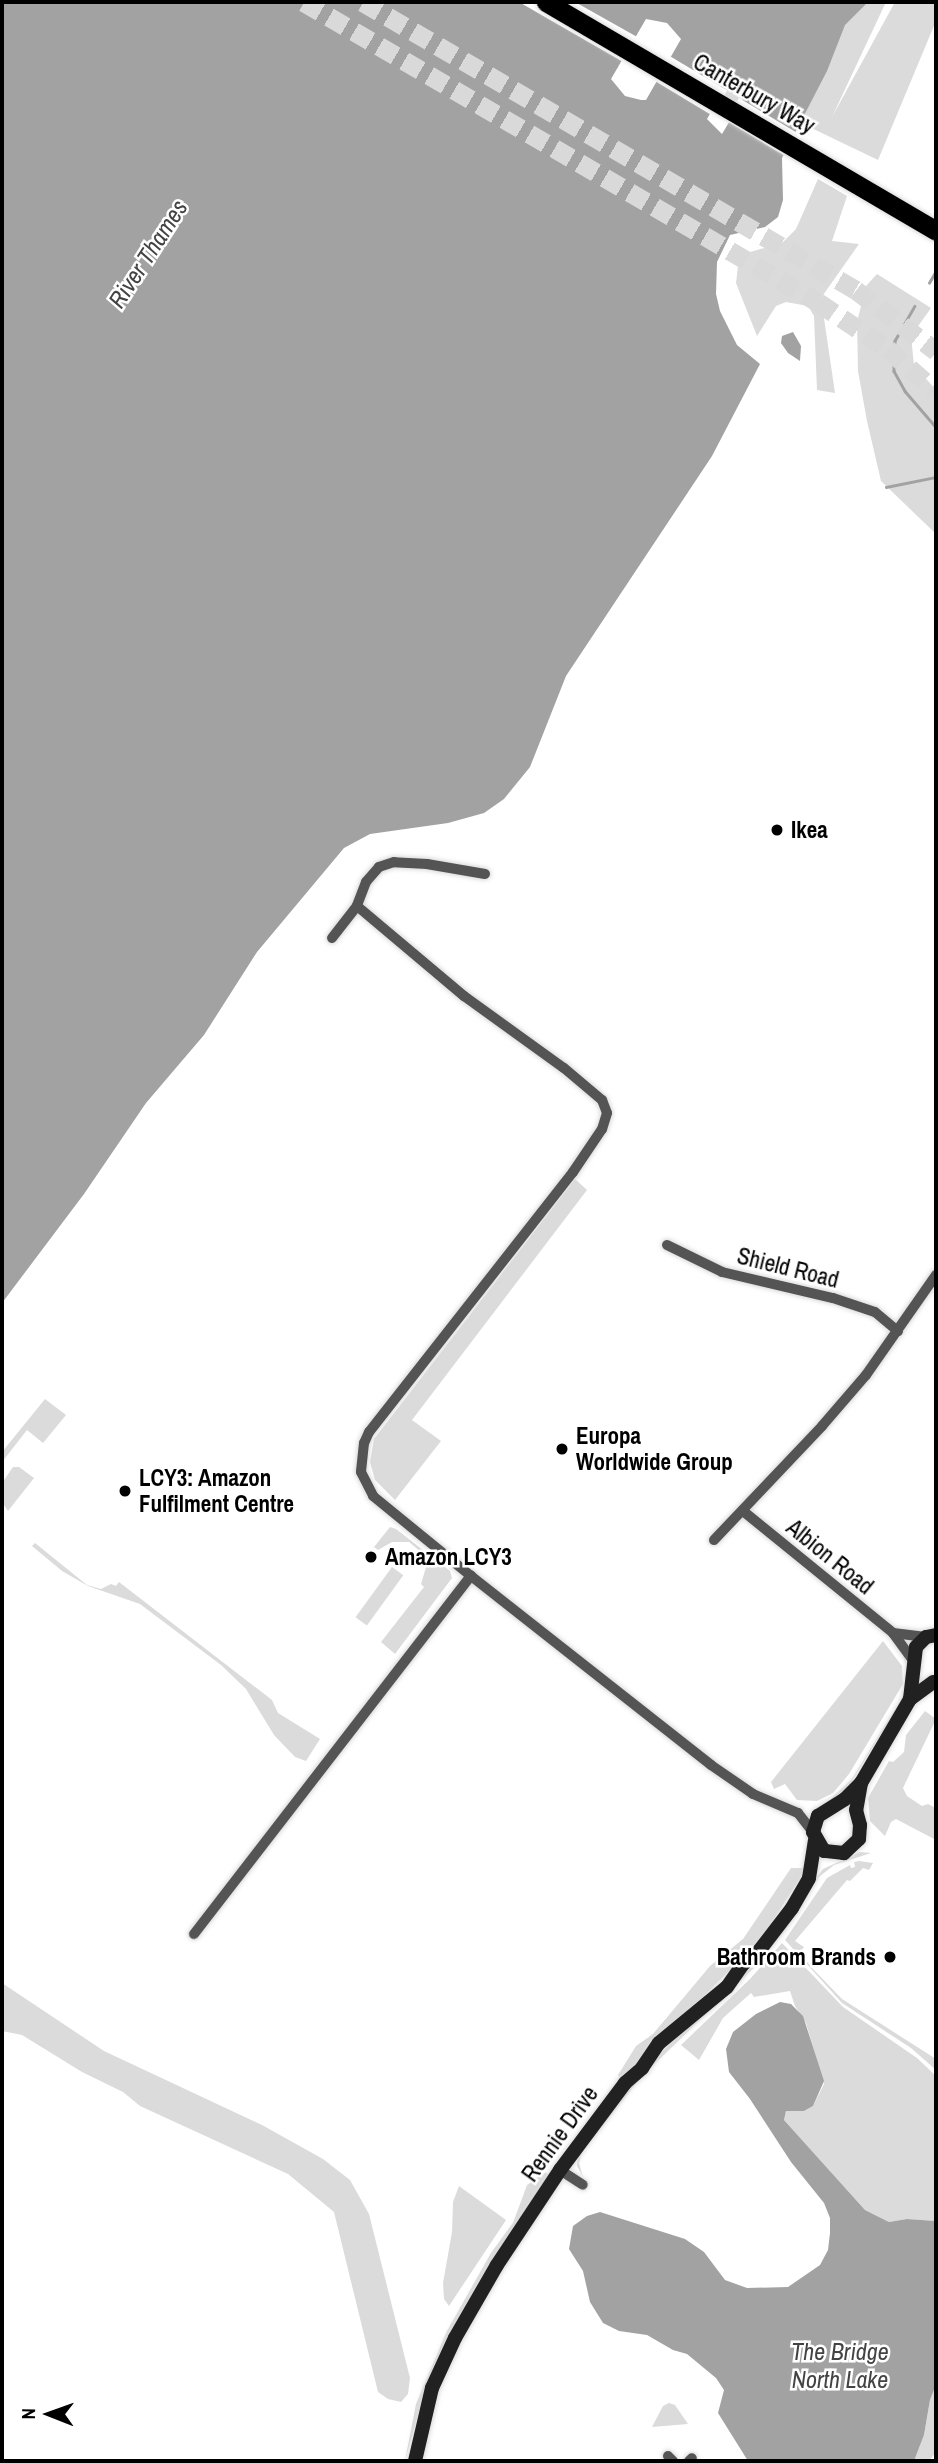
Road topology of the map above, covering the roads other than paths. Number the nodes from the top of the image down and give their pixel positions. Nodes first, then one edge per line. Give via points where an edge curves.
1 (546, 2) edge
2 (936, 231) edge
3 (485, 874) dead end
4 (357, 906) junction
5 (332, 938) dead end
6 (667, 1244) dead end
7 (936, 1275) edge
8 (898, 1331) junction
9 (743, 1511) junction
10 (714, 1540) dead end
11 (471, 1576) junction
12 (892, 1633) junction
13 (931, 1636) edge
14 (915, 1665) junction
15 (935, 1682) edge
16 (910, 1699) junction
17 (861, 1783) junction
18 (828, 1809) junction
19 (793, 1811) junction
20 (857, 1818) junction
21 (814, 1836) junction
22 (838, 1854) junction
23 (810, 1878) junction
24 (194, 1934) dead end
25 (559, 2169) junction
26 (583, 2185) dead end
27 (415, 2461) edge

1 - 2 highway, Canterbury Way
3 - 4 street via 394,862 379,867
4 - 5 street
4 - 11 street via 464,996 564,1068 602,1100 607,1113 602,1129 573,1172 364,1443 361,1472 373,1496
6 - 8 street, Shield Road via 722,1272 875,1312
7 - 8 street
8 - 9 street via 822,1426
9 - 10 street
9 - 12 street, Albion Road
11 - 19 street via 711,1765 753,1794
11 - 24 street
12 - 13 street
12 - 14 street, Albion Road
13 - 14 street, Rennie Drive via 916,1647
14 - 15 street, Rennie Drive
14 - 16 street, Rennie Drive
15 - 16 street, Rennie Drive
16 - 17 street, Rennie Drive
17 - 18 street, Rennie Drive
17 - 20 street, Rennie Drive
18 - 19 street
18 - 20 street via 847,1809
18 - 21 street, Rennie Drive via 815,1821
19 - 21 street
20 - 22 street, Rennie Drive via 859,1839 850,1850
21 - 22 street via 824,1851
21 - 23 street, Rennie Drive
22 - 23 street, Rennie Drive
23 - 25 street, Rennie Drive via 759,1951 727,1987 659,2043
25 - 26 street
25 - 27 street, Rennie Drive via 447,2354 426,2404

